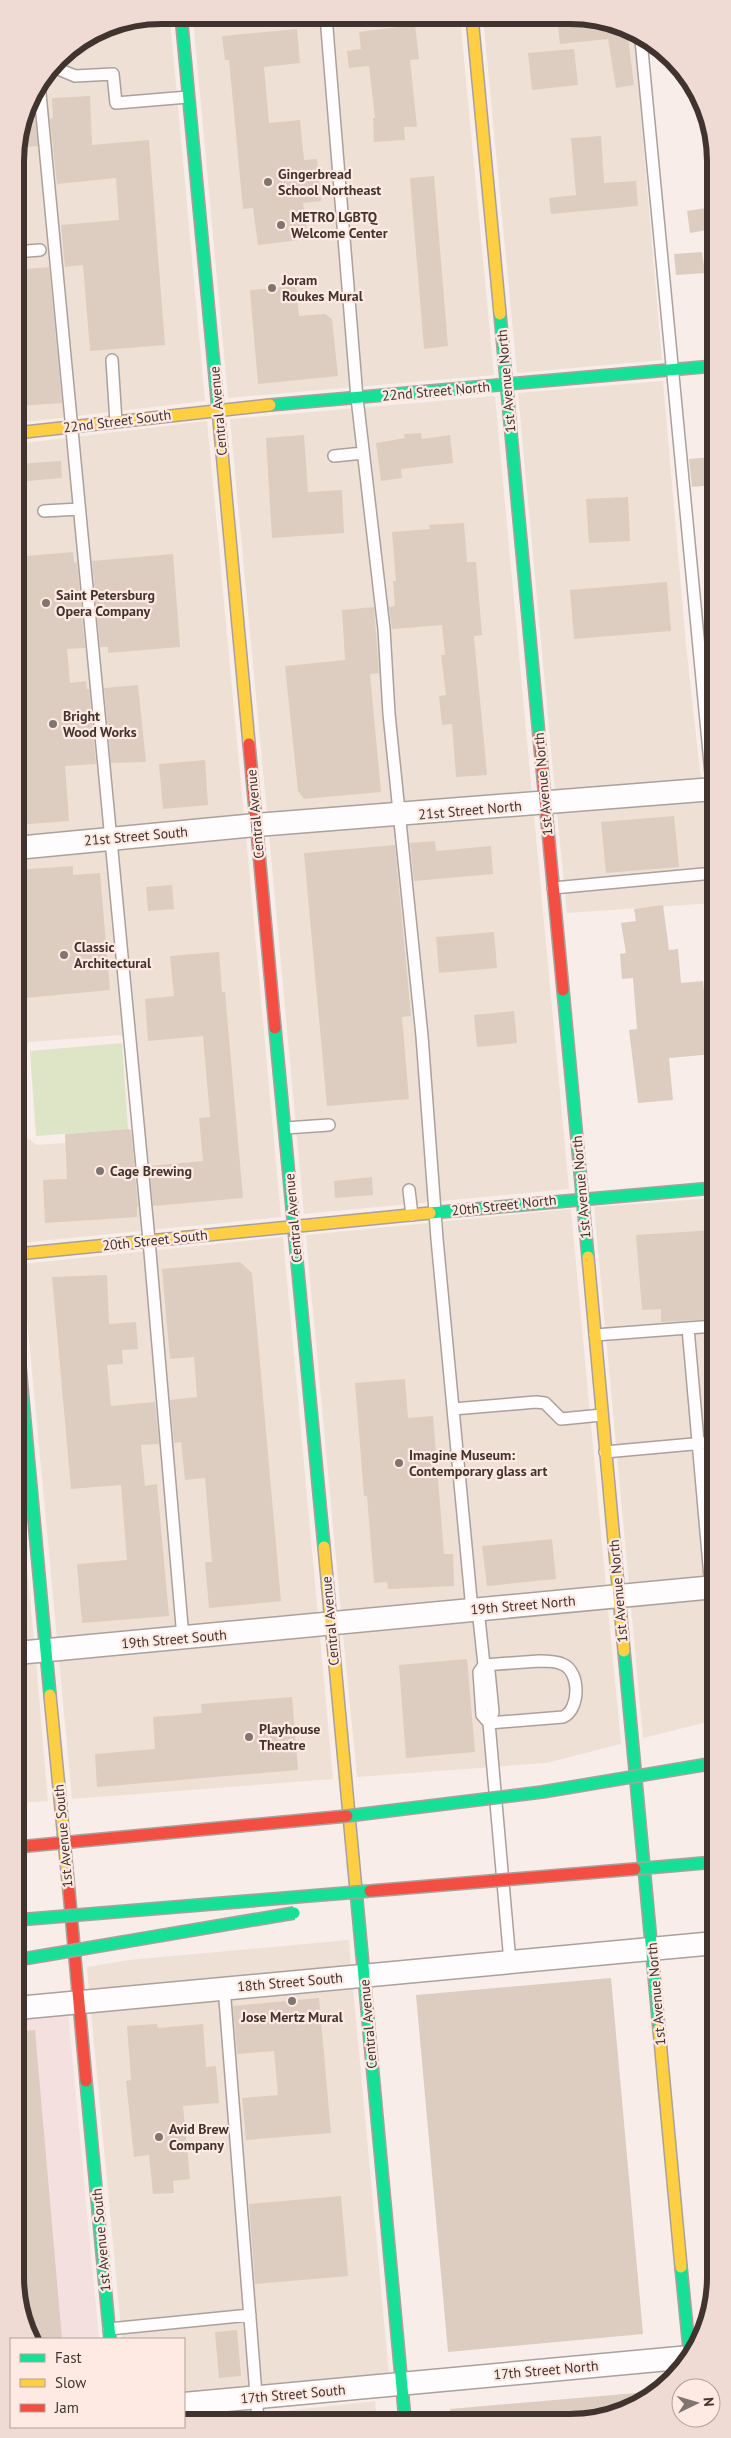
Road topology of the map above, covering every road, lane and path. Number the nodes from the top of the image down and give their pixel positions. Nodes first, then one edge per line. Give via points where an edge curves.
1 (182, 24) edge
2 (327, 24) edge
3 (473, 24) edge
4 (641, 44) edge
5 (59, 69) edge
6 (40, 96) edge
7 (189, 97) junction
8 (40, 250) dead end
9 (24, 251) edge
10 (112, 360) dead end
11 (707, 367) edge
12 (673, 369) junction
13 (506, 384) junction
14 (357, 398) junction
15 (218, 410) junction
16 (116, 422) junction
17 (71, 427) junction
18 (24, 432) edge
19 (363, 453) junction
20 (334, 456) dead end
21 (79, 509) junction
22 (44, 511) dead end
23 (707, 730) edge
24 (707, 794) edge
25 (545, 804) junction
26 (399, 815) junction
27 (256, 825) junction
28 (111, 838) junction
29 (24, 847) edge
30 (707, 874) edge
31 (553, 888) junction
32 (329, 1124) dead end
33 (284, 1128) junction
34 (707, 1189) edge
35 (410, 1190) dead end
36 (582, 1198) junction
37 (435, 1212) junction
38 (412, 1215) junction
39 (294, 1226) junction
40 (149, 1240) junction
41 (24, 1253) edge
42 (707, 1327) edge
43 (688, 1328) junction
44 (594, 1335) junction
45 (453, 1409) junction
46 (24, 1410) edge
47 (602, 1415) junction
48 (707, 1442) edge
49 (698, 1443) junction
50 (605, 1452) junction
51 (707, 1529) edge
52 (707, 1588) edge
53 (619, 1596) junction
54 (475, 1610) junction
55 (331, 1624) junction
56 (183, 1638) junction
57 (46, 1650) junction
58 (24, 1652) edge
59 (484, 1665) junction
60 (489, 1723) junction
61 (707, 1765) edge
62 (24, 1846) edge
63 (707, 1863) edge
64 (455, 1885) junction
65 (338, 1906) dead end
66 (309, 1911) dead end
67 (24, 1919) edge
68 (707, 1944) edge
69 (652, 1948) junction
70 (24, 1959) edge
71 (510, 1962) junction
72 (363, 1975) junction
73 (224, 1987) junction
74 (79, 2002) junction
75 (24, 2007) edge
76 (250, 2315) junction
77 (110, 2334) edge
78 (689, 2346) edge
79 (681, 2358) edge
80 (401, 2384) junction
81 (255, 2397) junction
82 (185, 2404) edge
83 (257, 2414) edge
84 (404, 2414) edge

1 - 7 main road, Central Avenue
2 - 14 lane
3 - 13 main road, 1st Avenue North
4 - 12 lane
5 - 7 lane via 74,76 113,74 116,103
6 - 17 lane
7 - 15 main road, Central Avenue
8 - 9 lane
10 - 16 lane
11 - 12 main road, 22nd Street North
12 - 13 main road, 22nd Street North
12 - 23 lane
13 - 14 main road, 22nd Street North
13 - 25 main road, 1st Avenue North
14 - 15 main road, 22nd Street North
14 - 19 lane
15 - 16 main road, 22nd Street South
15 - 27 main road, Central Avenue
16 - 17 main road, 22nd Street South
17 - 18 main road, 22nd Street South
17 - 21 lane
19 - 20 lane
19 - 26 lane via 384,628
21 - 22 lane
21 - 28 lane
24 - 25 street, 21st Street North
25 - 26 street, 21st Street North
25 - 31 main road, 1st Avenue North
26 - 27 street, 21st Street North
26 - 37 lane via 422,1036
27 - 28 street, 21st Street South
27 - 33 main road, Central Avenue
28 - 29 street, 21st Street South
28 - 40 lane
30 - 31 lane
31 - 36 main road, 1st Avenue North
32 - 33 lane
33 - 39 main road, Central Avenue
34 - 36 main road, 20th Street North
35 - 38 lane
36 - 37 main road, 20th Street North
36 - 44 main road, 1st Avenue North
37 - 38 main road, 20th Street North
37 - 45 lane
38 - 39 main road, 20th Street North
39 - 40 main road, 20th Street South
39 - 55 main road, Central Avenue
40 - 41 main road, 20th Street South
40 - 56 lane
42 - 43 lane
43 - 44 lane
43 - 49 lane
44 - 47 main road, 1st Avenue North
45 - 47 lane via 536,1402 545,1403 561,1418
45 - 54 lane
46 - 57 main road, 1st Avenue South
47 - 50 main road, 1st Avenue North
48 - 49 lane
49 - 50 lane
49 - 51 lane
50 - 53 main road, 1st Avenue North
52 - 53 street, 19th Street North
53 - 54 street, 19th Street North
53 - 69 main road, 1st Avenue North
54 - 55 street, 19th Street North
54 - 59 lane
55 - 56 street, 19th Street South
55 - 72 main road, Central Avenue
56 - 57 street, 19th Street South
57 - 58 street, 19th Street South
57 - 74 main road, 1st Avenue South
59 - 60 lane via 478,1672 482,1715
59 - 60 lane via 539,1661 564,1664 575,1683 576,1697 568,1715
60 - 71 lane
61 - 62 main road, bridge via 618,1782 453,1804 236,1828
63 - 64 main road, bridge
64 - 65 main road, bridge
64 - 67 main road, bridge
66 - 70 main road, bridge
68 - 69 street, 18th Street South
69 - 71 street, 18th Street South
69 - 78 main road, 1st Avenue North
71 - 72 street, 18th Street South
72 - 73 street, 18th Street South
72 - 80 main road, Central Avenue
73 - 74 street, 18th Street South
73 - 76 lane
74 - 75 street, 18th Street South
74 - 77 main road, 1st Avenue South
76 - 77 lane
76 - 81 lane
79 - 80 street, 17th Street North
80 - 81 street, 17th Street South
80 - 84 main road, Central Avenue
81 - 82 street, 17th Street South
81 - 83 lane

